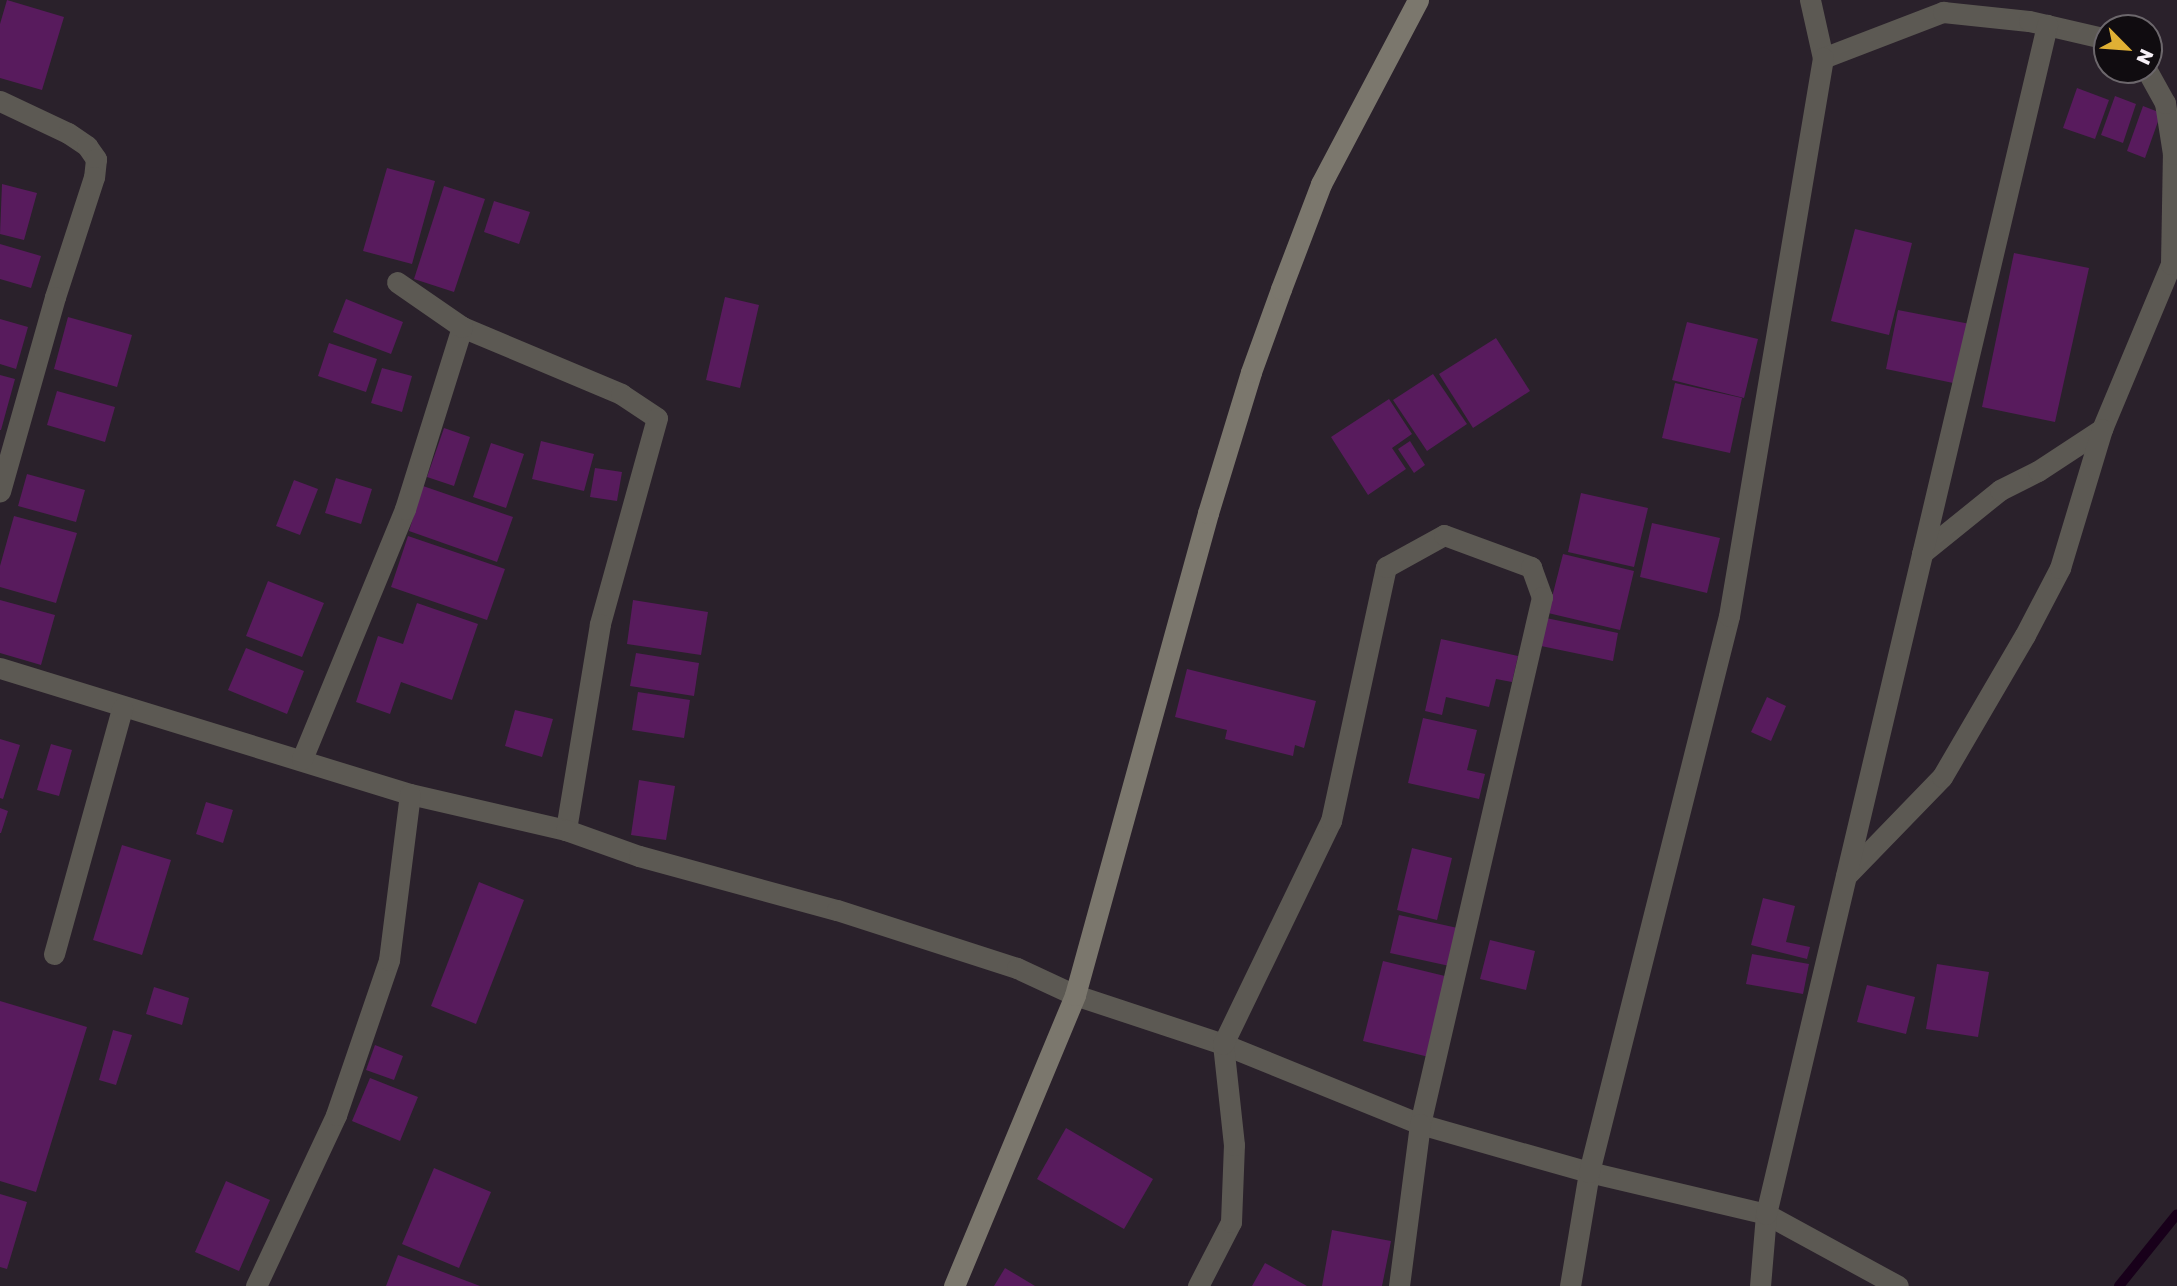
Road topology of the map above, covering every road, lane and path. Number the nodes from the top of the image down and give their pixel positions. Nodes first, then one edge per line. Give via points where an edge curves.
1 (1418, 0) edge
2 (1810, 0) edge
3 (2046, 25) junction
4 (2093, 34) edge
5 (1823, 58) junction
6 (2155, 84) edge
7 (0, 101) edge
8 (397, 282) dead end
9 (462, 327) junction
10 (2102, 429) junction
11 (0, 491) edge
12 (1922, 553) junction
13 (0, 668) edge
14 (122, 708) junction
15 (302, 759) junction
16 (410, 794) junction
17 (566, 830) junction
18 (1846, 876) junction
19 (54, 954) dead end
20 (1075, 995) junction
21 (1223, 1044) junction
22 (1420, 1124) junction
23 (1588, 1172) junction
24 (1766, 1214) junction
25 (256, 1286) edge
26 (954, 1286) edge
27 (1198, 1286) edge
28 (1399, 1286) edge
29 (1570, 1286) edge
30 (1760, 1286) edge
31 (1898, 1286) edge

1 - 20 street via 1321,184 1251,372
2 - 5 street
3 - 4 street
3 - 5 street via 1943,12
3 - 12 street
5 - 23 street via 1729,615
6 - 10 street via 2165,103 2173,154 2171,264
7 - 11 street via 68,133 88,146 96,159
8 - 9 street
9 - 15 street via 405,509
9 - 17 street via 621,394 657,418 600,624
10 - 12 street via 2000,490
10 - 18 street via 2060,568 2025,635 1942,777
12 - 18 street
13 - 14 street
14 - 15 street
14 - 19 street
15 - 16 street
16 - 17 street
16 - 25 street via 389,960 335,1115
17 - 20 street via 639,856 837,910 1017,968
18 - 24 street
20 - 21 street
20 - 26 street
21 - 22 street
21 - 22 street via 1331,821 1386,567 1444,535 1531,567 1542,597
21 - 27 street via 1234,1145 1231,1222
22 - 23 street
22 - 28 street
23 - 24 street
23 - 29 street
24 - 30 street
24 - 31 street

